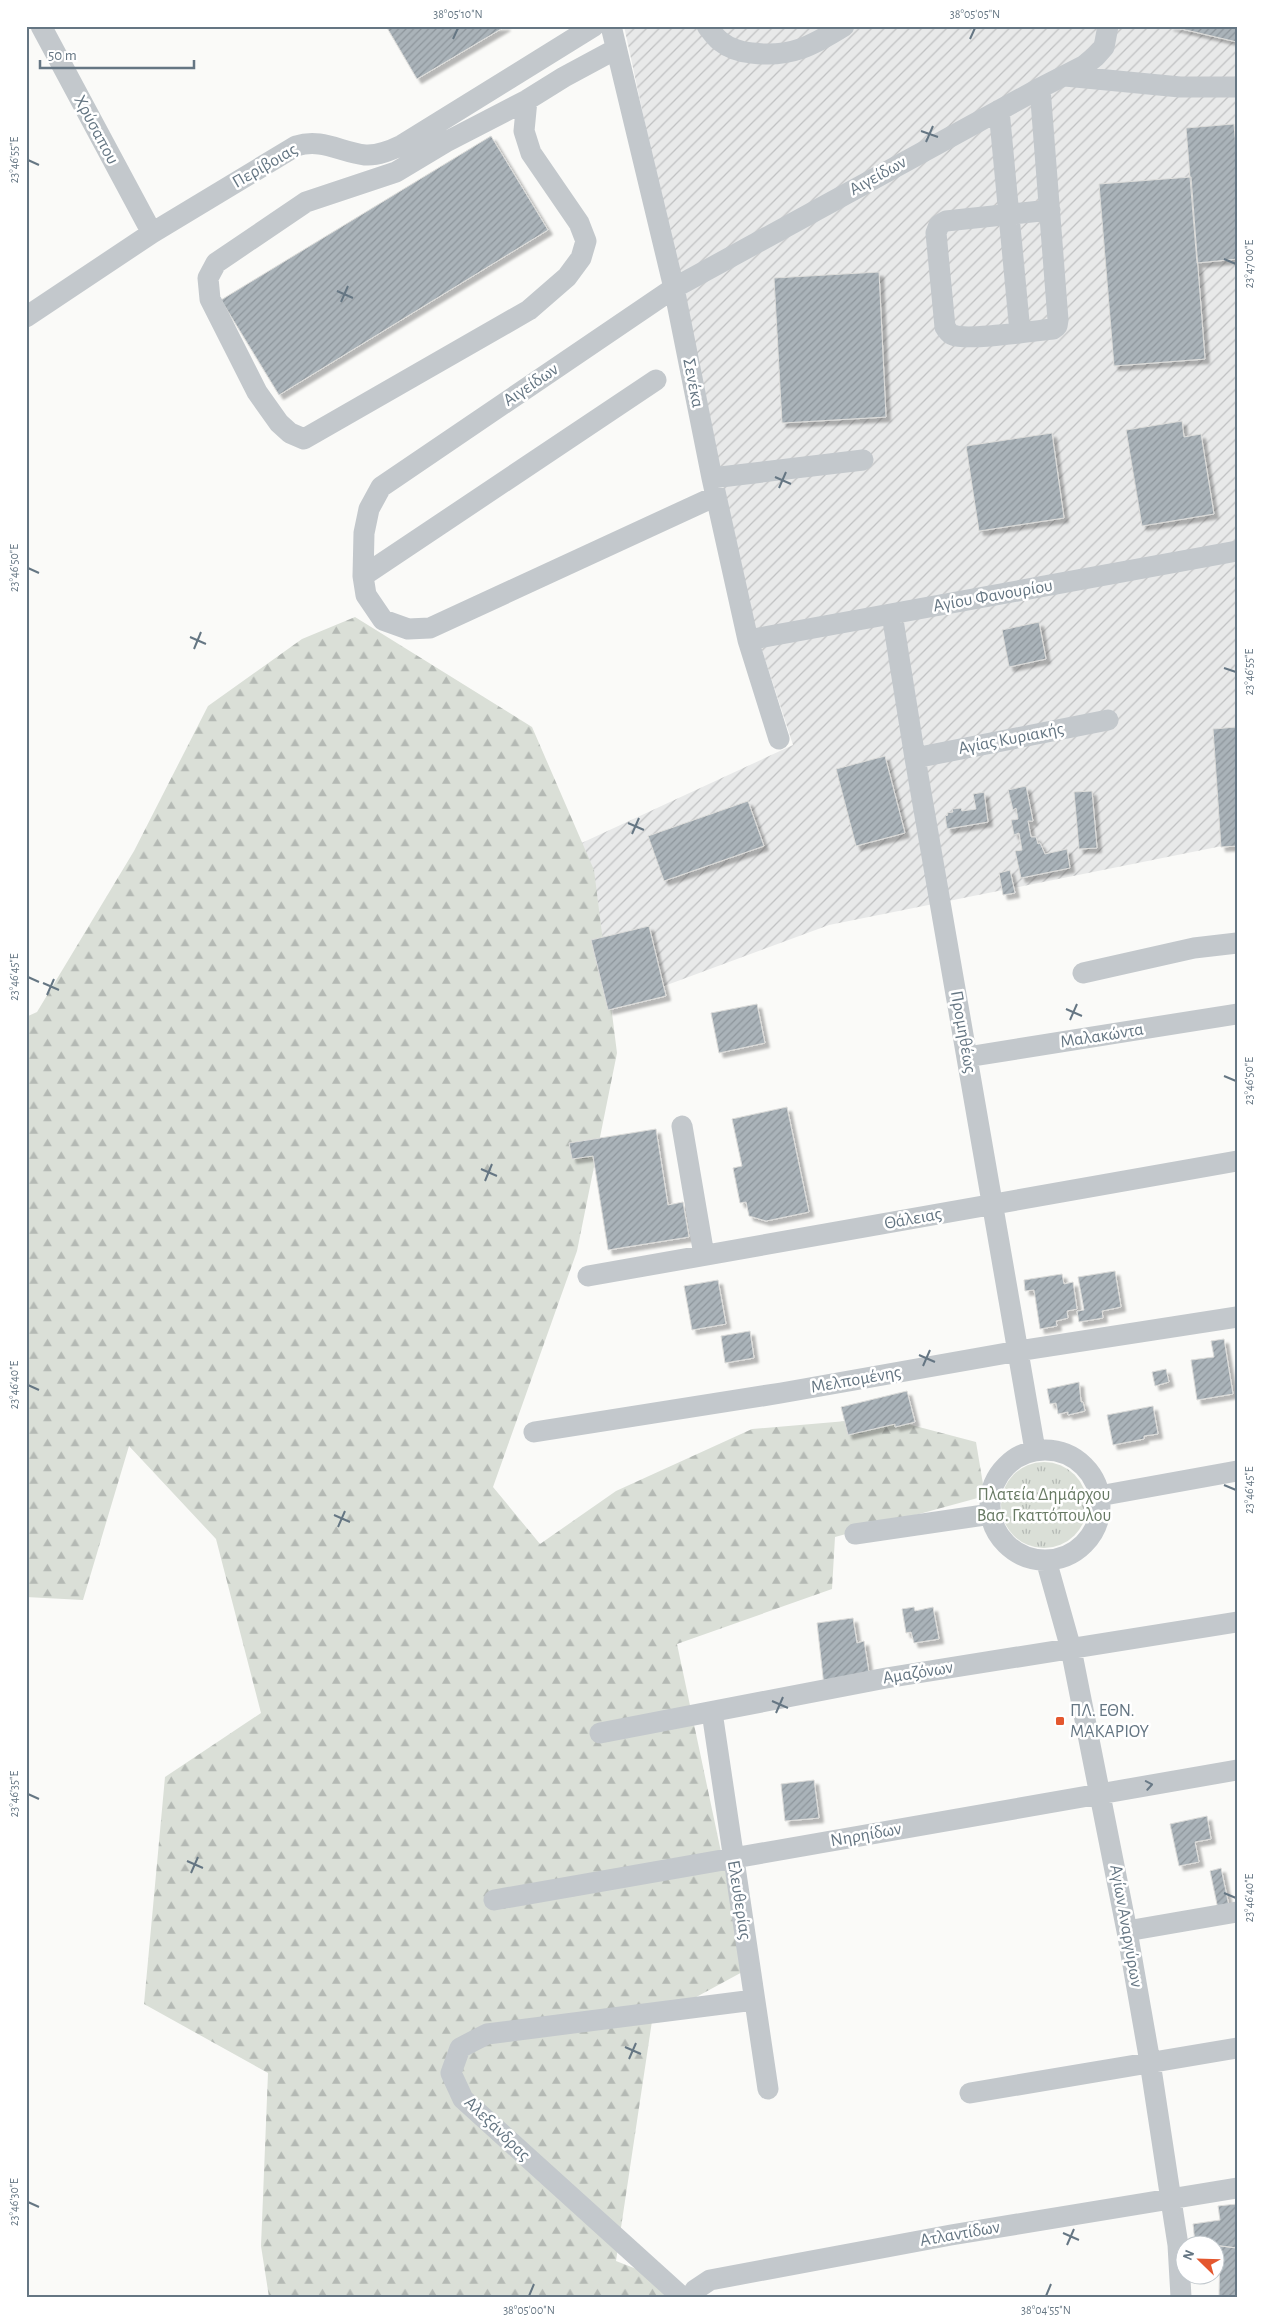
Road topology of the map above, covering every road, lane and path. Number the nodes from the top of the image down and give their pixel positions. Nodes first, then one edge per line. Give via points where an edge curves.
1 (41, 26) edge
2 (594, 26) edge
3 (611, 26) edge
4 (707, 26) edge
5 (844, 26) edge
6 (1108, 26) edge
7 (616, 50) junction
8 (1064, 76) junction
9 (1237, 87) edge
10 (1040, 88) junction
11 (527, 100) junction
12 (999, 110) junction
13 (1050, 210) junction
14 (1009, 214) junction
15 (152, 233) junction
16 (674, 288) junction
17 (26, 318) edge
18 (1020, 332) junction
19 (656, 380) dead end
20 (863, 460) dead end
21 (714, 487) junction
22 (1237, 551) edge
23 (362, 576) junction
24 (892, 614) junction
25 (748, 640) junction
26 (1108, 720) dead end
27 (779, 739) dead end
28 (915, 758) junction
29 (1237, 943) edge
30 (1083, 972) dead end
31 (1237, 1014) edge
32 (967, 1057) junction
33 (682, 1126) dead end
34 (1237, 1161) edge
35 (992, 1205) junction
36 (704, 1255) junction
37 (588, 1276) dead end
38 (1237, 1317) edge
39 (1018, 1351) junction
40 (534, 1432) dead end
41 (1035, 1450) junction
42 (1237, 1471) edge
43 (1099, 1496) junction
44 (991, 1514) junction
45 (855, 1534) dead end
46 (1046, 1560) junction
47 (1237, 1622) edge
48 (1071, 1649) junction
49 (712, 1712) junction
50 (600, 1733) dead end
51 (1237, 1770) edge
52 (1101, 1793) junction
53 (733, 1859) junction
54 (494, 1900) dead end
55 (1237, 1912) edge
56 (1127, 1931) junction
57 (754, 2000) junction
58 (1237, 2048) edge
59 (1150, 2062) junction
60 (768, 2088) dead end
61 (970, 2093) dead end
62 (1237, 2188) edge
63 (1171, 2200) junction
64 (682, 2297) edge
65 (691, 2297) edge
66 (1181, 2297) edge

1 - 15 street, Χρύσαπου
2 - 15 street, Περίβοιας via 386,153 366,155 322,143 296,146
3 - 7 street, Σενέκα
4 - 5 street via 719,41 736,51 770,55 790,54
6 - 8 street, Αιγείδων via 1104,47 1085,65
7 - 11 street
7 - 16 street, Σενέκα
8 - 9 street via 1180,87
8 - 10 street, Αιγείδων
10 - 12 street, Αιγείδων
10 - 13 street
11 - 11 street via 524,130 531,153 579,223 586,241 567,277 529,310 304,439 290,433 257,392 210,299 208,278 216,263 306,202 396,172
12 - 14 street
12 - 16 street, Αιγείδων
13 - 14 street
13 - 18 street via 1058,326
14 - 18 street
14 - 18 street via 946,221 939,225 936,233 945,327 950,333 955,336 983,336
15 - 17 street, Περίβοιας
16 - 21 street, Σενέκα
16 - 23 street, Αιγείδων via 381,487 367,517
19 - 23 street
20 - 21 street, Αιγείδων
21 - 23 street, Αιγείδων via 430,628 408,628 383,620 366,595
21 - 25 street, Σενέκα
22 - 24 street, Αγίου Φανουρίου
24 - 25 street, Αγίου Φανουρίου
24 - 28 street, Προμηθέως
25 - 27 street, Σενέκα
26 - 28 street, Αγίας Κυριακής
28 - 32 street, Προμηθέως
29 - 30 street via 1194,948
31 - 32 street, Μαλακώντα
32 - 35 street, Προμηθέως
33 - 36 street
34 - 35 street, Θάλειας
35 - 36 street, Θάλειας
35 - 39 street, Προμηθέως
36 - 37 street, Θάλειας
38 - 39 street, Μελπομένης
39 - 40 street, Μελπομένης
39 - 41 street, Προμηθέως
41 - 43 street via 1053,1450 1085,1466 1095,1481
41 - 44 street via 1018,1456 1004,1468 994,1483
42 - 43 street
43 - 46 street via 1099,1517 1092,1534 1080,1548 1064,1557
44 - 45 street
44 - 46 street via 998,1534 1011,1548 1026,1556
46 - 48 street, Αγίων Αναργύρων
47 - 48 street, Αμαζόνων
48 - 49 street, Αμαζόνων via 886,1678
48 - 52 street, Αγίων Αναργύρων
49 - 50 street, Αμαζόνων
49 - 53 street, Ελευθερίας
52 -> 51 street, Νηρηίδων
52 - 53 street, Νηρηίδων
52 - 56 street, Αγίων Αναργύρων
53 - 54 street, Νηρηίδων
53 - 57 street, Ελευθερίας
55 - 56 street
56 - 59 street, Αγίων Αναργύρων
57 - 60 street, Ελευθερίας
57 - 64 street, Αλεξάνδρας via 487,2034 460,2048 452,2073 463,2099
58 - 59 street
59 - 61 street
59 - 63 street, Αγίων Αναργύρων
62 - 63 street, Ατλαντίδων
63 - 65 street, Ατλαντίδων via 951,2235 710,2280 695,2290
63 - 66 street, Αγίων Αναργύρων

